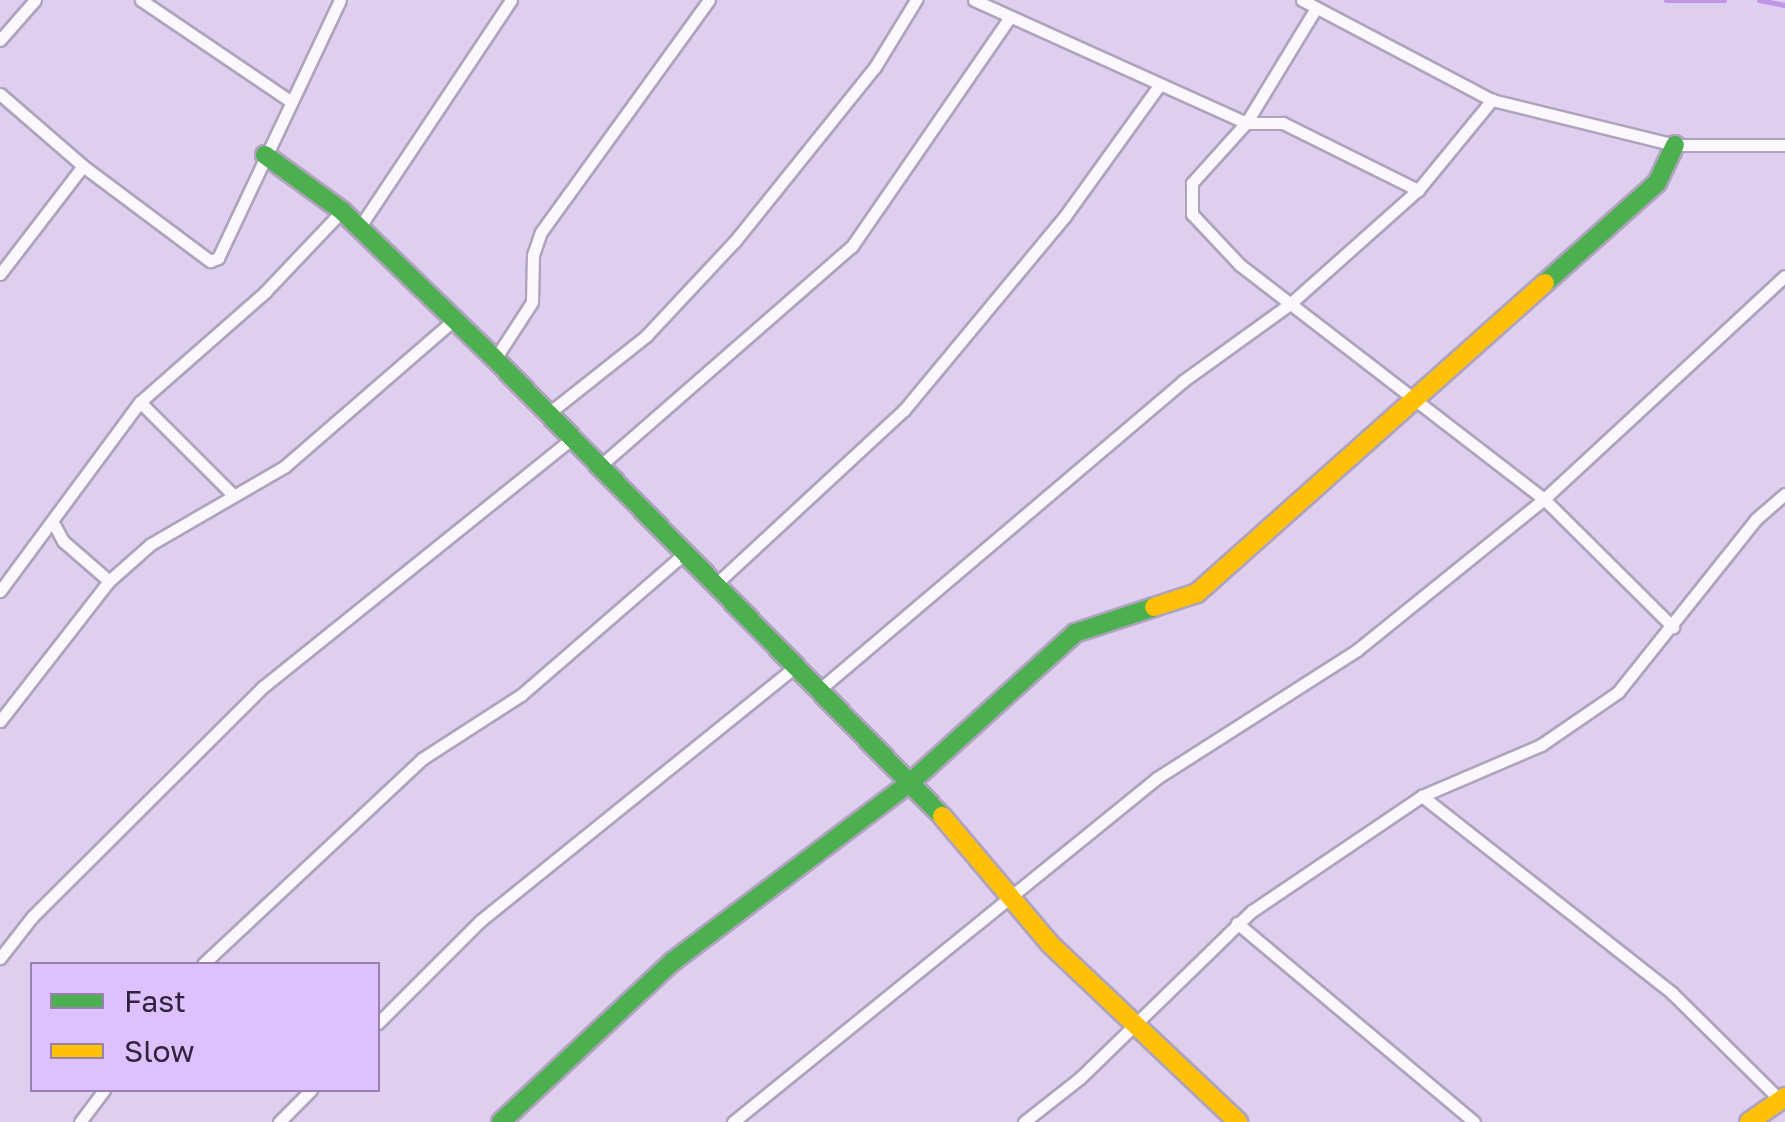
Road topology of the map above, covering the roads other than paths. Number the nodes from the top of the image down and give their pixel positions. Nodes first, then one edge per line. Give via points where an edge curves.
1 (36, 0) edge
2 (140, 0) edge
3 (340, 0) edge
4 (511, 0) edge
5 (708, 0) edge
6 (916, 0) edge
7 (974, 0) edge
8 (1302, 0) edge
9 (1316, 8) junction
10 (1010, 17) junction
11 (2, 37) edge
12 (1158, 87) junction
13 (0, 94) edge
14 (1492, 100) junction
15 (290, 101) junction
16 (1246, 123) junction
17 (1675, 145) junction
18 (1785, 145) edge
19 (265, 155) junction
20 (82, 166) junction
21 (1418, 190) junction
22 (342, 211) junction
23 (359, 228) junction
24 (0, 274) edge
25 (1785, 276) edge
26 (1292, 303) junction
27 (454, 320) junction
28 (495, 359) junction
29 (140, 402) junction
30 (1418, 402) junction
31 (549, 413) junction
32 (573, 438) junction
33 (601, 465) junction
34 (1785, 494) edge
35 (234, 495) junction
36 (1544, 499) junction
37 (55, 526) junction
38 (62, 541) junction
39 (40, 544) junction
40 (686, 553) junction
41 (109, 581) junction
42 (717, 582) junction
43 (0, 591) edge
44 (1672, 627) junction
45 (794, 667) junction
46 (819, 690) junction
47 (0, 721) edge
48 (912, 782) junction
49 (1422, 796) junction
50 (1010, 902) junction
51 (1237, 923) junction
52 (0, 958) edge
53 (206, 962) edge
54 (1136, 1020) junction
55 (380, 1022) edge
56 (102, 1092) edge
57 (309, 1092) edge
58 (1782, 1098) edge
59 (1464, 1112) junction
60 (80, 1122) edge
61 (279, 1122) edge
62 (501, 1122) edge
63 (733, 1122) edge
64 (1024, 1122) edge
65 (1238, 1122) edge
66 (1454, 1122) edge
67 (1474, 1122) edge
68 (1749, 1122) edge

1 - 11 street
2 - 15 street
3 - 15 street
4 - 23 street
5 - 28 street via 541,232 533,255 532,302
6 - 31 street via 875,67 735,241 646,336
7 - 10 street
8 - 9 street
9 - 14 street
9 - 16 street
10 - 12 street
10 - 33 street via 852,246
12 - 16 street
12 - 42 street via 1065,216 904,410
13 - 20 street
14 - 17 street
14 - 21 street
15 - 19 street
16 - 21 street via 1283,122
16 - 26 street via 1192,183 1192,214 1240,265
17 - 18 street
17 - 30 main road via 1656,183
19 - 20 street via 218,258 210,260
19 - 22 main road
20 - 24 street
21 - 26 street
22 - 23 main road
22 - 29 street via 264,292
23 - 27 main road
25 - 36 street
26 - 30 street
26 - 46 street via 1183,382
27 - 28 main road
27 - 35 street via 302,454
28 - 31 main road
29 - 35 street
29 - 37 street
30 - 36 street
30 - 48 main road via 1197,593 1076,633
31 - 32 main road
32 - 33 main road
32 - 52 street via 264,686
33 - 40 main road
34 - 44 street via 1756,520
35 - 41 street via 151,544
36 - 44 street
36 - 50 street via 1357,650 1157,778
37 - 38 street
37 - 39 street
38 - 39 street
38 - 41 street
39 - 43 street
40 - 42 main road
40 - 53 street via 520,695 422,759
41 - 47 street
42 - 45 main road
44 - 49 street via 1641,670 1588,716 1542,745
45 - 46 main road
45 - 55 street via 480,921
46 - 48 main road
48 - 50 main road
48 - 62 main road via 672,962
49 - 51 street
49 - 58 street via 1672,993
50 - 54 main road
50 - 63 street
51 - 54 street
51 - 59 street
54 - 64 street via 1080,1078
54 - 65 main road
56 - 60 street
57 - 61 street
58 - 68 main road
59 - 66 street
59 - 67 street

